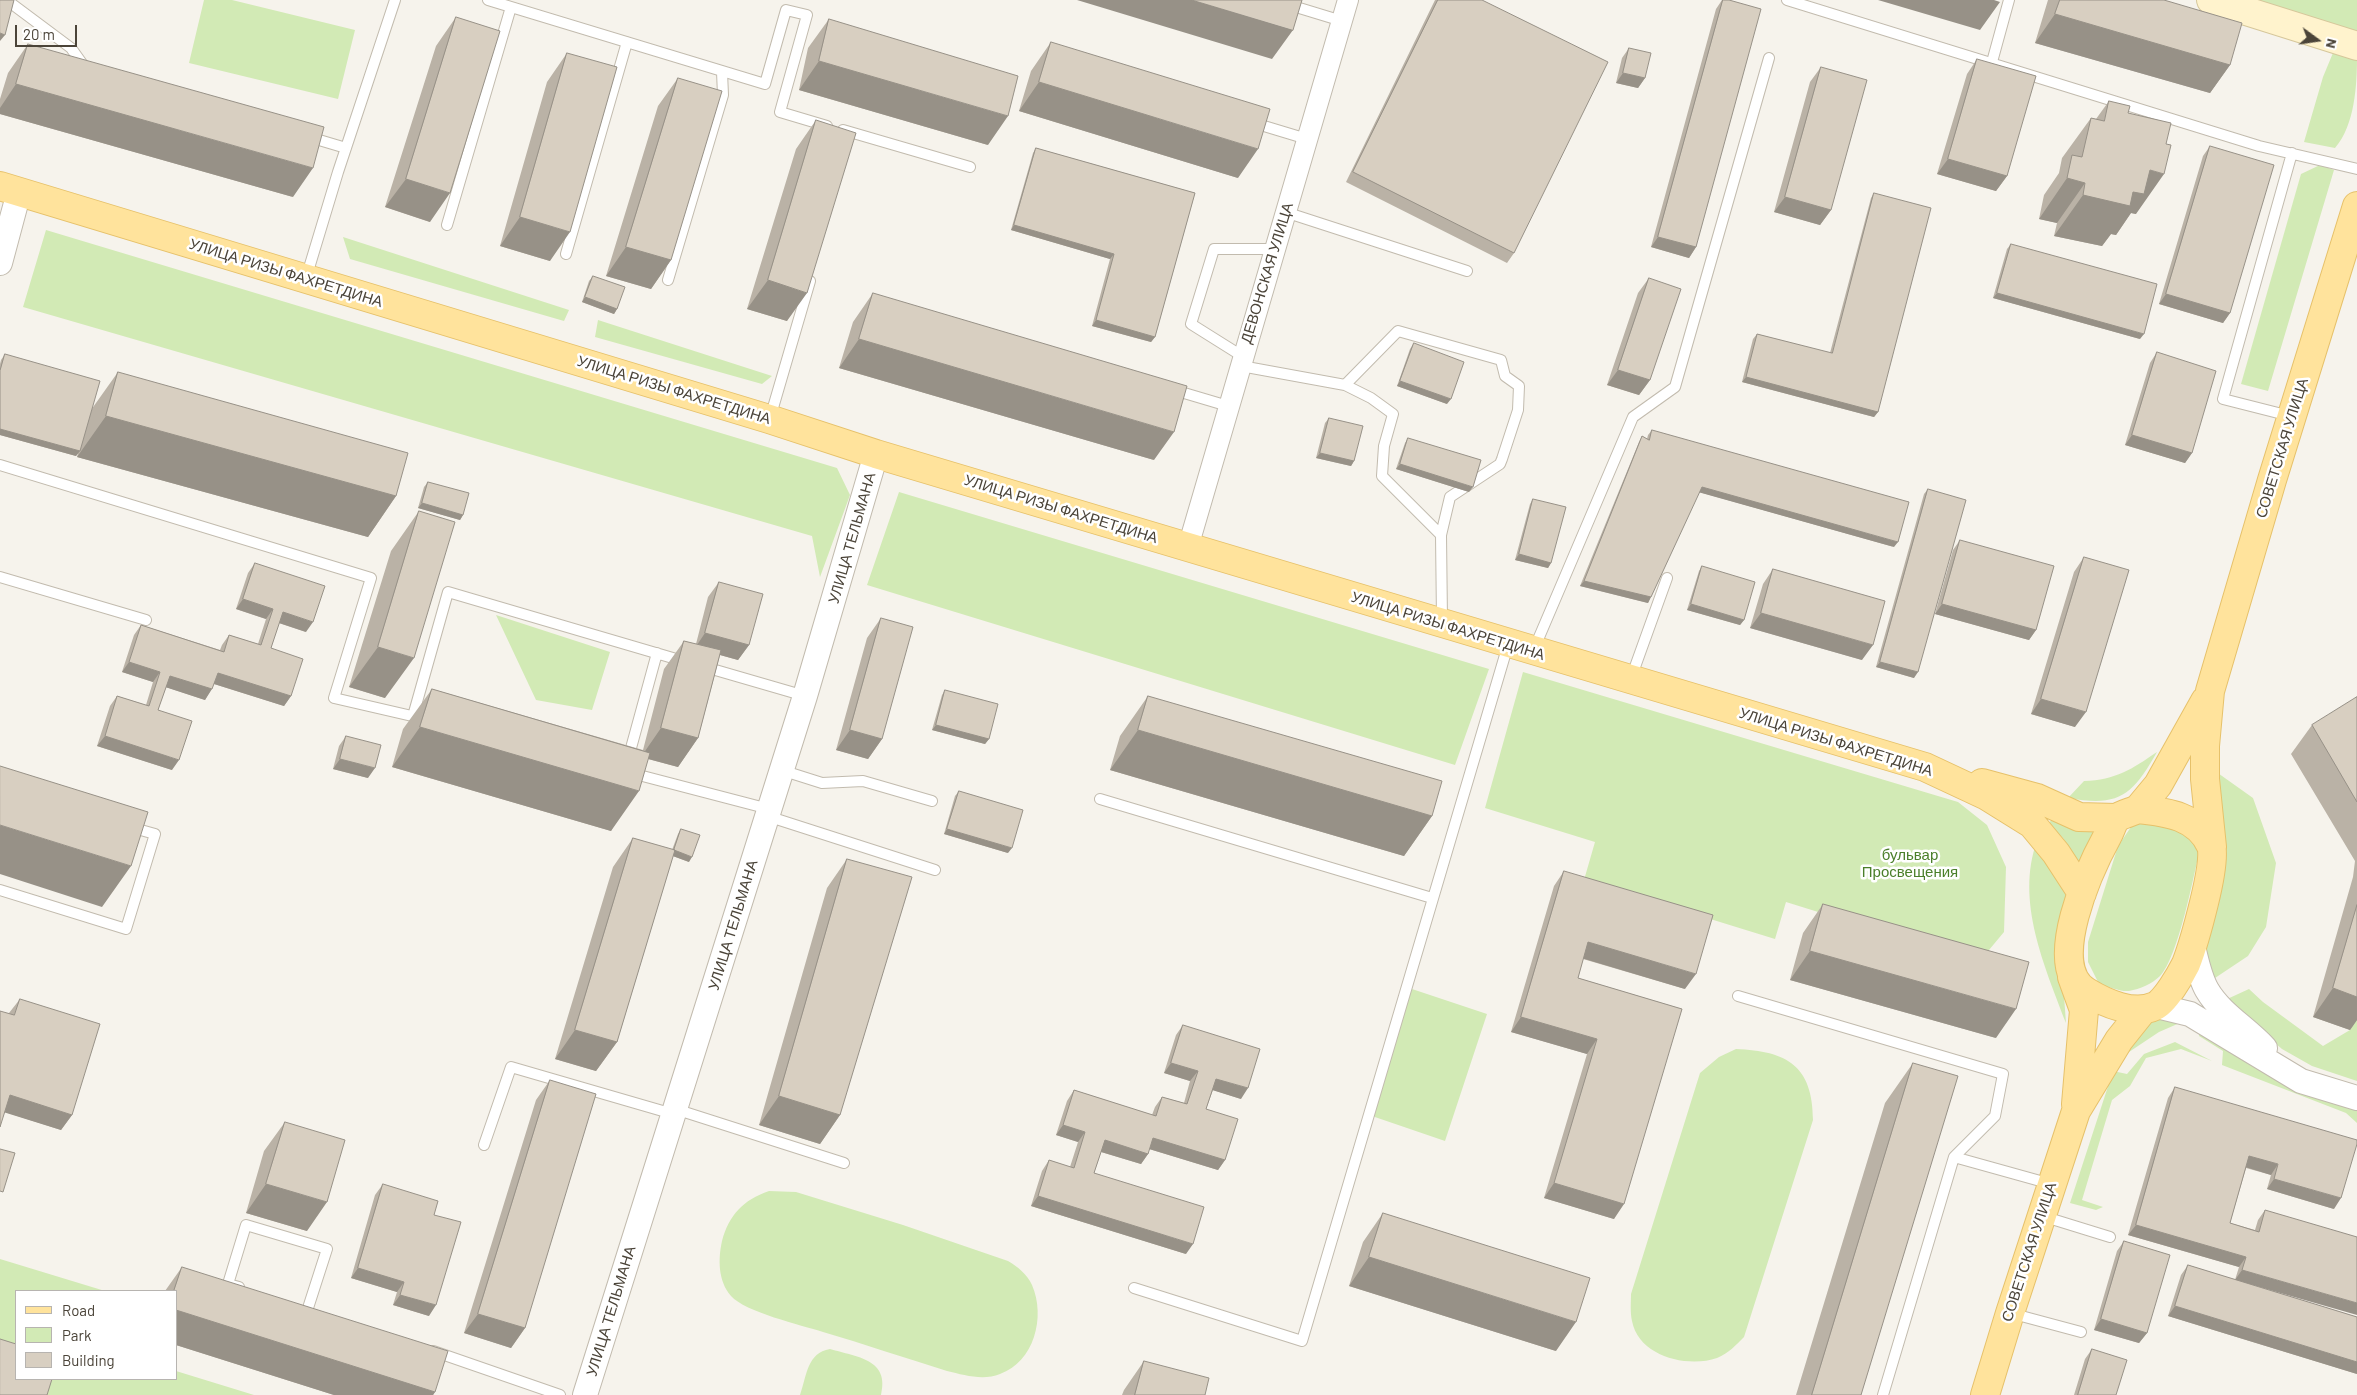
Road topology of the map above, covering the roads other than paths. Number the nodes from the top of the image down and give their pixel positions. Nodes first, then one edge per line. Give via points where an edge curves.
1 (0, 0) edge
2 (395, 0) edge
3 (488, 0) edge
4 (1273, 0) edge
5 (1348, 0) edge
6 (1787, 0) edge
7 (2009, 0) edge
8 (2211, 0) edge
9 (511, 7) junction
10 (1342, 21) junction
11 (627, 42) junction
12 (2357, 46) edge
13 (1768, 58) dead end
14 (1992, 62) junction
15 (722, 72) junction
16 (98, 75) edge
17 (1242, 119) edge
18 (299, 134) edge
19 (1307, 139) junction
20 (346, 148) junction
21 (2292, 153) junction
22 (970, 167) dead end
23 (2357, 169) edge
24 (10, 189) edge
25 (2357, 206) edge
26 (1285, 212) junction
27 (447, 225) dead end
28 (1274, 249) junction
29 (566, 254) edge
30 (0, 263) edge
31 (1466, 271) dead end
32 (812, 275) edge
33 (306, 278) junction
34 (668, 280) edge
35 (1242, 361) junction
36 (1345, 385) junction
37 (1163, 387) edge
38 (1228, 406) junction
39 (2292, 417) junction
40 (770, 419) junction
41 (876, 454) junction
42 (0, 465) edge
43 (1441, 535) junction
44 (1188, 547) junction
45 (0, 577) edge
46 (1667, 578) dead end
47 (146, 620) dead end
48 (1442, 624) junction
49 (1520, 648) junction
50 (656, 653) junction
51 (1631, 681) junction
52 (2210, 692) junction
53 (805, 696) junction
54 (413, 716) junction
55 (432, 721) edge
56 (1925, 768) junction
57 (781, 770) junction
58 (1100, 799) dead end
59 (932, 801) dead end
60 (768, 812) junction
61 (2127, 814) junction
62 (119, 823) edge
63 (2212, 847) junction
64 (935, 870) dead end
65 (0, 890) edge
66 (2082, 894) junction
67 (1432, 898) junction
68 (2192, 942) junction
69 (2071, 973) junction
70 (1738, 996) dead end
71 (2150, 1008) junction
72 (2301, 1081) junction
73 (2357, 1098) edge
74 (2076, 1111) junction
75 (674, 1112) junction
76 (484, 1145) dead end
77 (1954, 1157) junction
78 (844, 1164) dead end
79 (2051, 1184) junction
80 (2041, 1216) junction
81 (2110, 1237) dead end
82 (1134, 1288) dead end
83 (246, 1289) edge
84 (308, 1308) edge
85 (2010, 1313) junction
86 (2081, 1332) dead end
87 (421, 1347) edge
88 (560, 1395) edge
89 (585, 1395) edge
90 (1883, 1395) edge
91 (1985, 1395) edge

1 - 16 lane via 71,48 89,73
2 - 20 lane
3 - 9 lane
4 - 10 lane
5 - 10 street, ДЕВОНСКАЯ УЛИЦА
6 - 14 lane
7 - 14 lane
8 - 12 main road
9 - 11 lane
9 - 27 lane
10 - 19 street, ДЕВОНСКАЯ УЛИЦА
11 - 15 lane
11 - 29 lane
13 - 49 lane via 1675,387 1633,417
14 - 21 lane via 2259,146
15 - 22 lane via 764,84 786,10 807,15 780,112 854,139
15 - 34 lane via 722,95
17 - 19 lane
18 - 20 lane
19 - 26 street, ДЕВОНСКАЯ УЛИЦА
20 - 33 lane
21 - 23 lane
21 - 39 lane via 2223,399
24 - 30 street
24 - 33 main road, УЛИЦА РИЗЫ ФАХРЕТДИНА
25 - 39 main road, СОВЕТСКАЯ УЛИЦА
26 - 28 street, ДЕВОНСКАЯ УЛИЦА
26 - 31 lane
28 - 35 street, ДЕВОНСКАЯ УЛИЦА
28 - 35 lane via 1214,248 1191,324
32 - 40 lane
33 - 40 main road, УЛИЦА РИЗЫ ФАХРЕТДИНА
35 - 36 lane
35 - 38 street, ДЕВОНСКАЯ УЛИЦА
36 - 43 lane via 1393,414 1384,446 1382,476
36 - 43 lane via 1398,331 1501,360 1506,376 1519,386 1518,410 1500,464 1450,497
37 - 38 lane
38 - 44 street, ДЕВОНСКАЯ УЛИЦА
39 - 52 main road, СОВЕТСКАЯ УЛИЦА
40 - 41 main road, УЛИЦА РИЗЫ ФАХРЕТДИНА
41 - 44 main road, УЛИЦА РИЗЫ ФАХРЕТДИНА
41 - 53 street, УЛИЦА ТЕЛЬМАНА
42 - 54 lane via 371,578 334,698
43 - 48 lane
44 - 48 main road, УЛИЦА РИЗЫ ФАХРЕТДИНА
45 - 47 lane
46 - 51 lane
48 - 49 main road, УЛИЦА РИЗЫ ФАХРЕТДИНА
49 - 51 main road, УЛИЦА РИЗЫ ФАХРЕТДИНА
49 - 67 lane
50 - 53 lane
50 - 54 lane via 448,592
50 - 60 lane via 625,772
51 - 56 main road, УЛИЦА РИЗЫ ФАХРЕТДИНА
52 - 61 main road via 2158,785
52 - 63 main road via 2205,765
53 - 57 street, УЛИЦА ТЕЛЬМАНА
54 - 55 lane
56 - 61 main road via 2037,798 2079,817
56 - 66 main road, УЛИЦА РИЗЫ ФАХРЕТДИНА via 1987,796 2032,824 2056,853
57 - 59 lane via 822,783 863,781
57 - 60 street, УЛИЦА ТЕЛЬМАНА
58 - 67 lane
60 - 64 lane
60 - 75 street, УЛИЦА ТЕЛЬМАНА
61 - 63 main road via 2169,812 2197,825
61 - 66 main road via 2099,849
62 - 65 lane via 155,834 126,929
63 - 68 main road via 2210,876
66 - 69 main road via 2071,933
67 - 82 lane via 1302,1341
68 - 71 main road via 2186,964 2171,990
68 - 72 street via 2198,967 2217,1003
69 - 71 main road via 2084,991 2129,1009
69 - 74 main road via 2084,1010
70 - 77 lane via 2003,1074 1995,1116
71 - 72 street via 2190,1014
71 - 74 main road via 2119,1040
72 - 73 street
74 - 79 main road, СОВЕТСКАЯ УЛИЦА
75 - 76 lane via 511,1067
75 - 78 lane
75 - 89 street, УЛИЦА ТЕЛЬМАНА
77 - 79 lane
77 - 90 lane
79 - 80 main road, СОВЕТСКАЯ УЛИЦА
80 - 81 lane
80 - 85 main road, СОВЕТСКАЯ УЛИЦА
83 - 84 lane via 228,1284 246,1225 326,1249
85 - 86 lane
85 - 91 main road, СОВЕТСКАЯ УЛИЦА
87 - 88 lane

